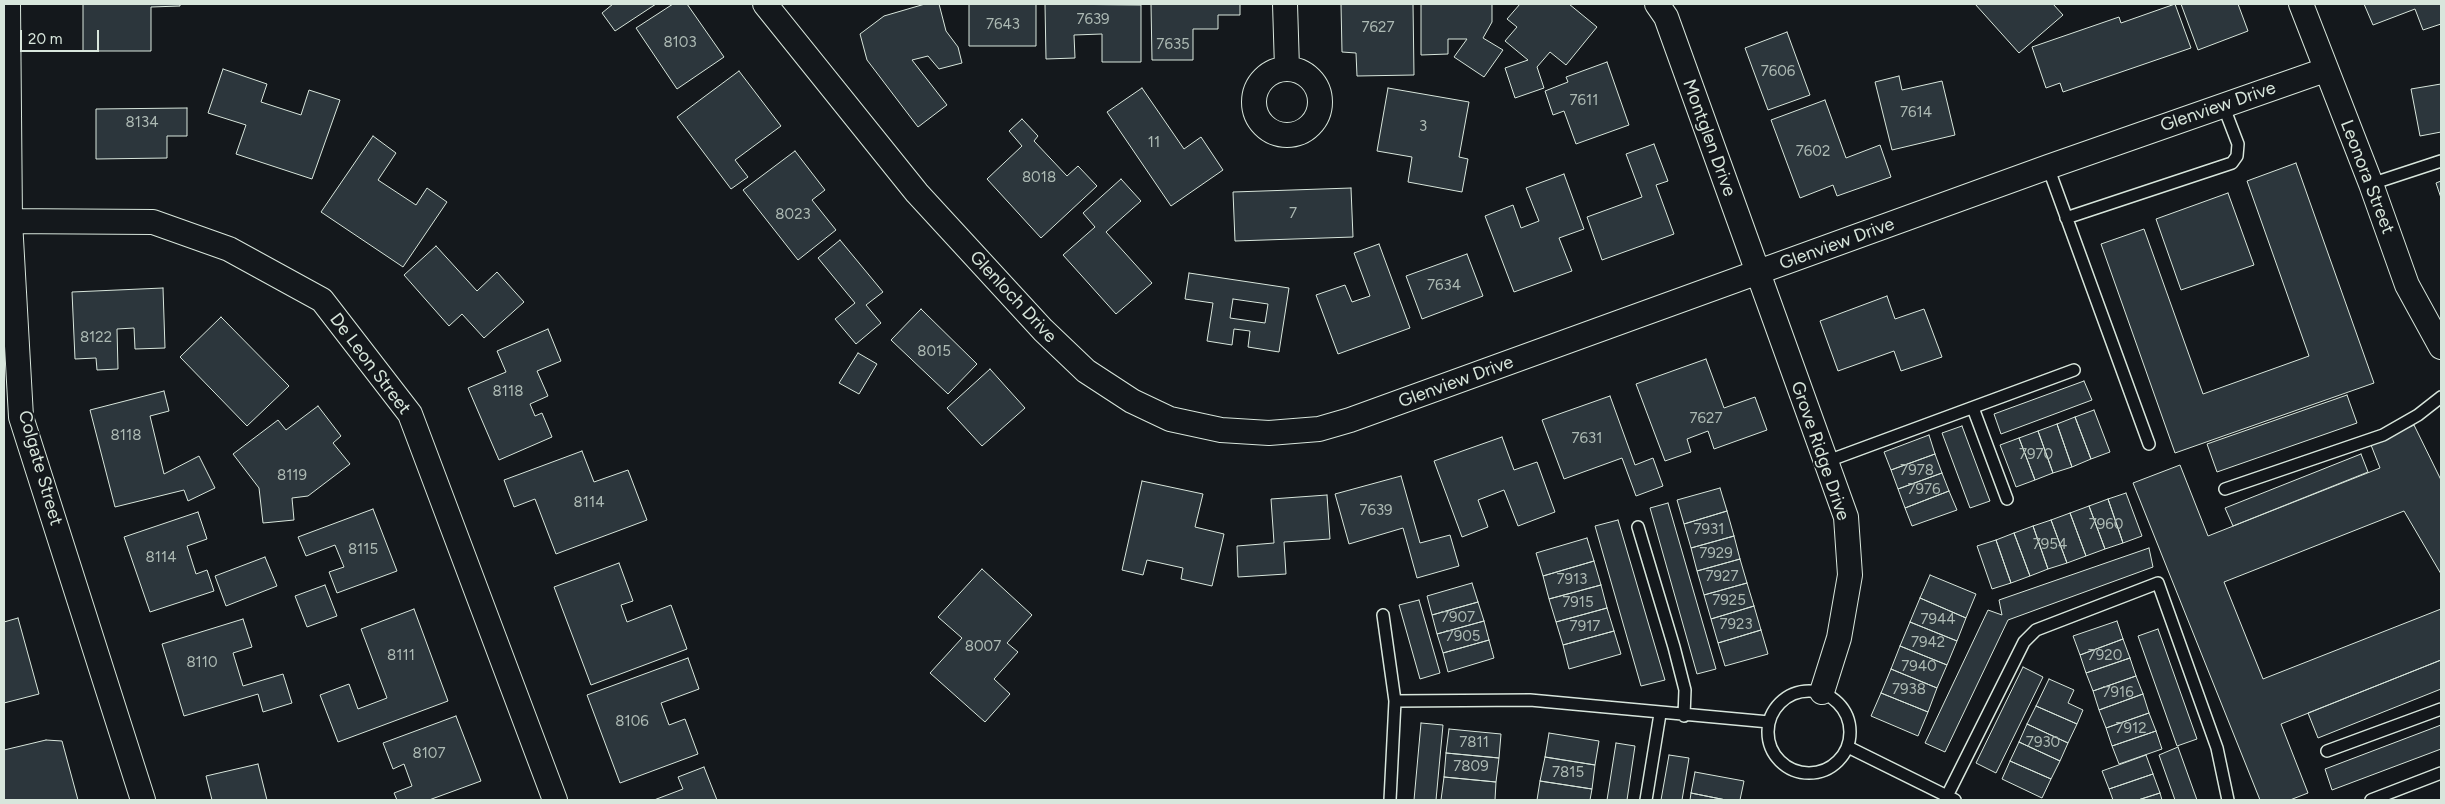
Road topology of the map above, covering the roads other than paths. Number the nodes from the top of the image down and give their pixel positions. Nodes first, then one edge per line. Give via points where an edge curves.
1 (8, 4) edge
2 (1285, 4) edge
3 (1657, 4) edge
4 (2301, 4) edge
5 (772, 6) edge
6 (1287, 68) dead end
7 (2325, 70) junction
8 (2223, 105) junction
9 (2441, 161) edge
10 (2048, 167) junction
11 (2371, 184) junction
12 (2066, 218) junction
13 (7, 221) edge
14 (1758, 273) junction
15 (2441, 347) edge
16 (2074, 370) dead end
17 (2441, 397) edge
18 (1973, 408) junction
19 (1350, 420) joint
20 (2148, 444) dead end
21 (1825, 462) junction
22 (2225, 489) dead end
23 (2007, 499) dead end
24 (1638, 527) dead end
25 (1382, 615) dead end
26 (1822, 692) junction
27 (1396, 701) junction
28 (2441, 709) edge
29 (1660, 714) junction
30 (1684, 716) junction
31 (1769, 722) junction
32 (1848, 747) junction
33 (2327, 751) dead end
34 (2441, 773) edge
35 (1949, 799) edge
36 (143, 800) edge
37 (555, 800) edge
38 (1390, 800) edge
39 (1646, 800) edge
40 (2228, 800) edge
41 (2371, 800) edge

1 - 13 street, Colgate Street
2 - 6 street
3 - 14 street, Montglen Drive via 1666,17
4 - 7 street, Leonora Street
5 - 19 street, Glenloch Drive via 917,193 1043,330 1086,371 1170,420 1221,430 1269,433 1319,429
7 - 8 street, Glenview Drive
7 - 11 street, Leonora Street
8 - 10 street, Glenview Drive
8 - 12 lane via 2238,144 2237,156 2232,163
9 - 11 lane
10 - 12 lane
10 - 14 street, Glenview Drive
11 - 15 street, Leonora Street via 2407,285
12 - 20 lane
13 - 36 street, Colgate Street via 22,417
13 - 37 street, De Leon Street via 153,222 229,249 322,300 410,414
14 - 19 street, Glenview Drive
14 - 21 street, Grove Ridge Drive
16 - 18 lane
17 - 22 lane via 2418,415 2382,434
18 - 21 lane
18 - 23 lane
21 - 26 street, Grove Ridge Drive via 1846,518 1850,576 1840,638
24 - 30 lane via 1681,673 1685,690
25 - 27 lane
26 - 31 lane via 1808,690 1795,693 1774,710
26 - 32 lane via 1834,698 1849,720 1851,734
27 - 29 lane via 1530,700
27 - 38 lane
28 - 33 lane
29 - 30 lane
29 - 39 lane
30 - 31 lane
31 - 32 lane via 1771,749 1790,769 1803,773 1830,768
32 - 35 lane
34 - 41 lane
35 - 40 lane via 2024,642 2036,630 2158,583 2217,748

